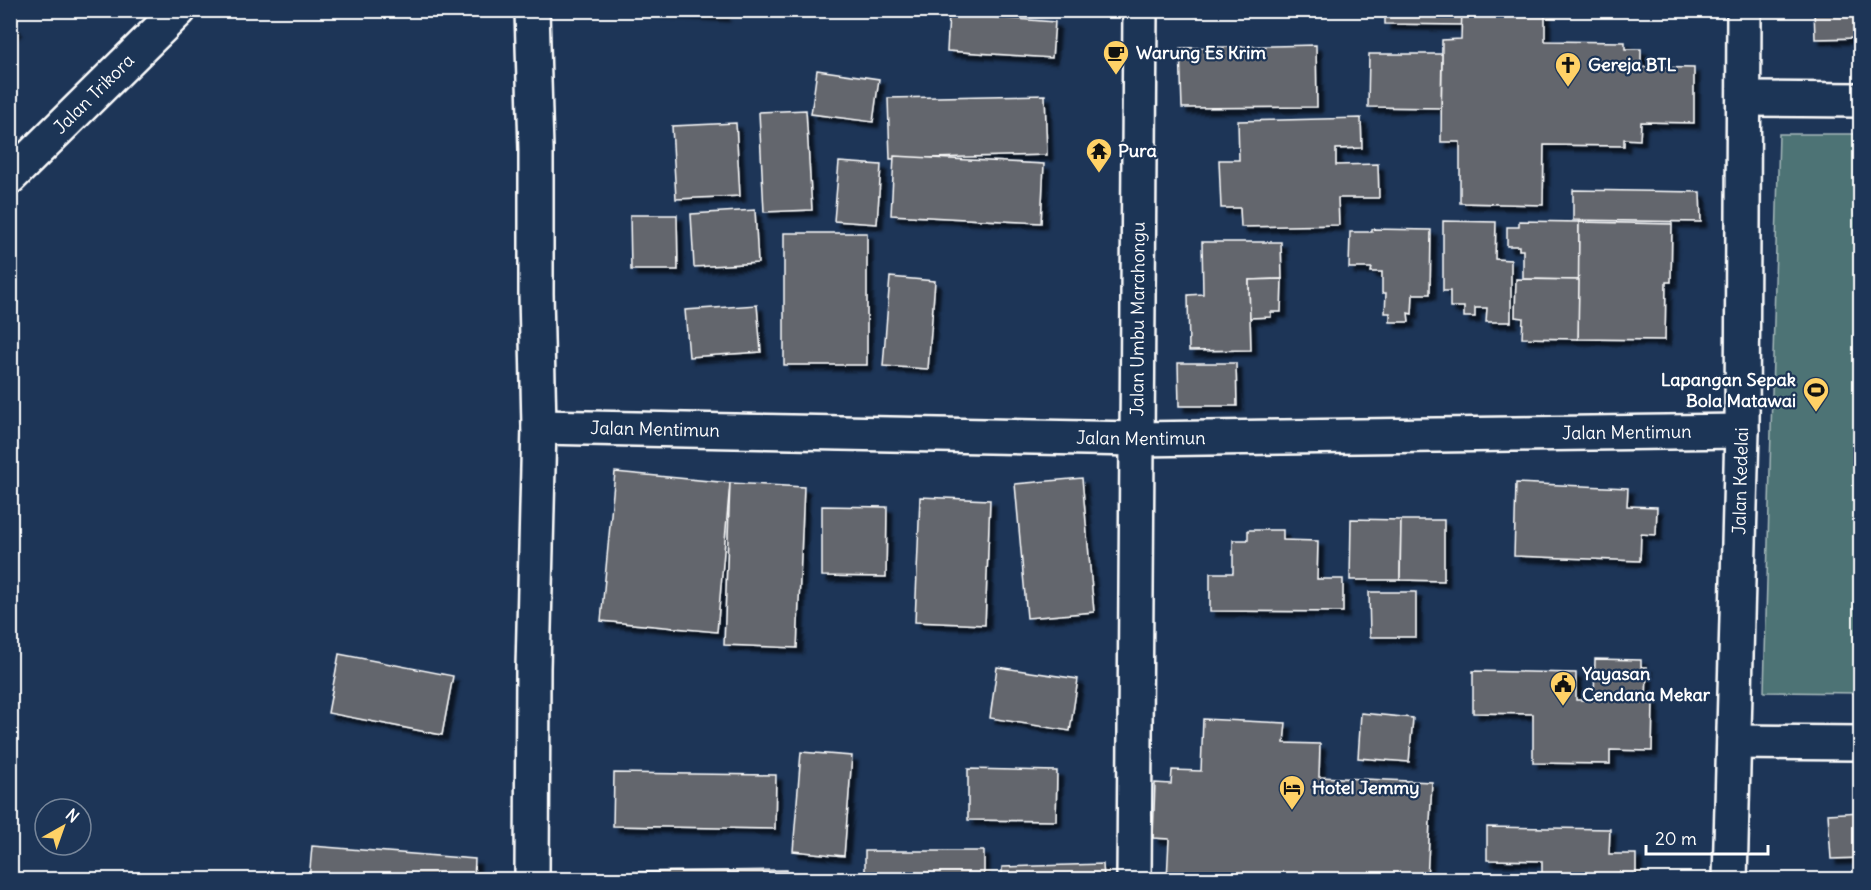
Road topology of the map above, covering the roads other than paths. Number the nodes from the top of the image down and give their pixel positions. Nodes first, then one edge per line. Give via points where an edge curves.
1 (179, 10) edge
2 (532, 10) edge
3 (1140, 10) edge
4 (1744, 10) edge
5 (1745, 99) junction
6 (1860, 100) edge
7 (10, 177) edge
8 (539, 427) junction
9 (1742, 431) junction
10 (1137, 439) junction
11 (1734, 742) junction
12 (1860, 743) edge
13 (532, 879) edge
14 (1134, 879) edge
15 (1730, 879) edge

1 - 7 street, Jalan Trikora
2 - 8 street
3 - 10 street, Jalan Umbu Marahongu
4 - 5 street, Jalan Kedelai
5 - 6 street
5 - 9 street, Jalan Kedelai
8 - 10 street, Jalan Mentimun
8 - 13 street
9 - 10 street, Jalan Mentimun
9 - 11 street, Jalan Kedelai
10 - 14 street, Jalan Umbu Marahongu
11 - 12 street
11 - 15 street, Jalan Kedelai

